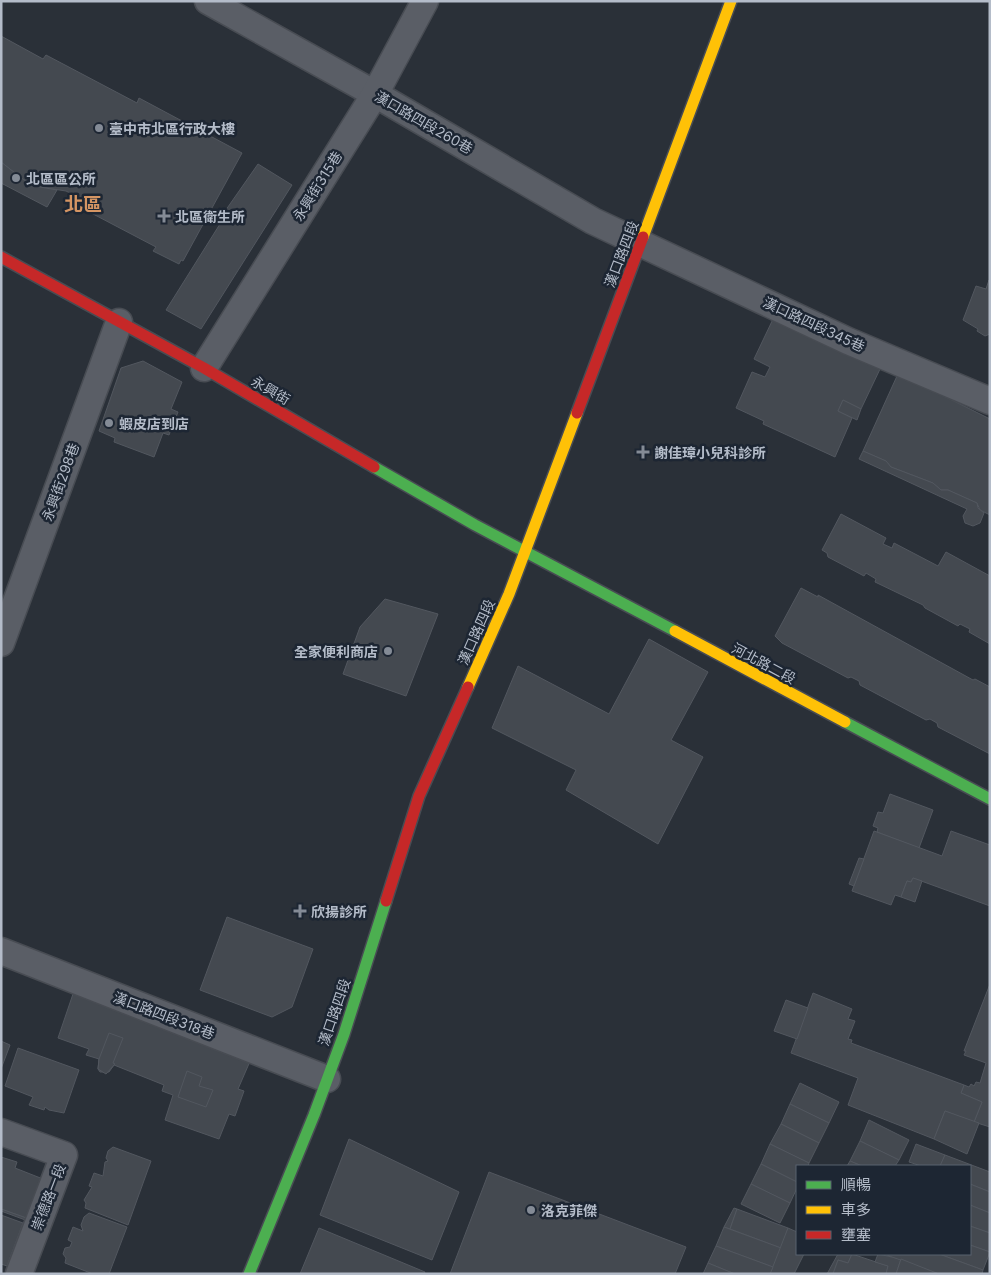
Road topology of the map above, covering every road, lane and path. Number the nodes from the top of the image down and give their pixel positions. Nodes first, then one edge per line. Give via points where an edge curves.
1 (208, 1) edge
2 (425, 1) edge
3 (731, 1) edge
4 (375, 94) junction
5 (640, 244) junction
6 (1, 257) edge
7 (119, 322) junction
8 (204, 368) junction
9 (990, 401) edge
10 (524, 552) junction
11 (1, 642) edge
12 (990, 799) edge
13 (1, 951) edge
14 (327, 1079) junction
15 (1, 1132) edge
16 (19, 1274) edge
17 (249, 1274) edge

1 - 4 street, 漢口路四段260巷
2 - 4 street, 永興街315巷
3 - 5 street, 漢口路四段
4 - 5 street, 漢口路四段260巷 via 593,221
4 - 8 street, 永興街315巷
5 - 9 street, 漢口路四段345巷 via 848,341
5 - 10 street, 漢口路四段
6 - 7 street, 永興街
7 - 8 street, 永興街
7 - 11 street, 永興街298巷
8 - 10 street, 永興街
10 - 12 street, 河北路二段
10 - 14 street, 漢口路四段 via 509,594 419,796
13 - 14 street, 漢口路四段318巷
14 - 17 street, 漢口路四段
15 - 16 street, 崇德路一段 via 64,1155

